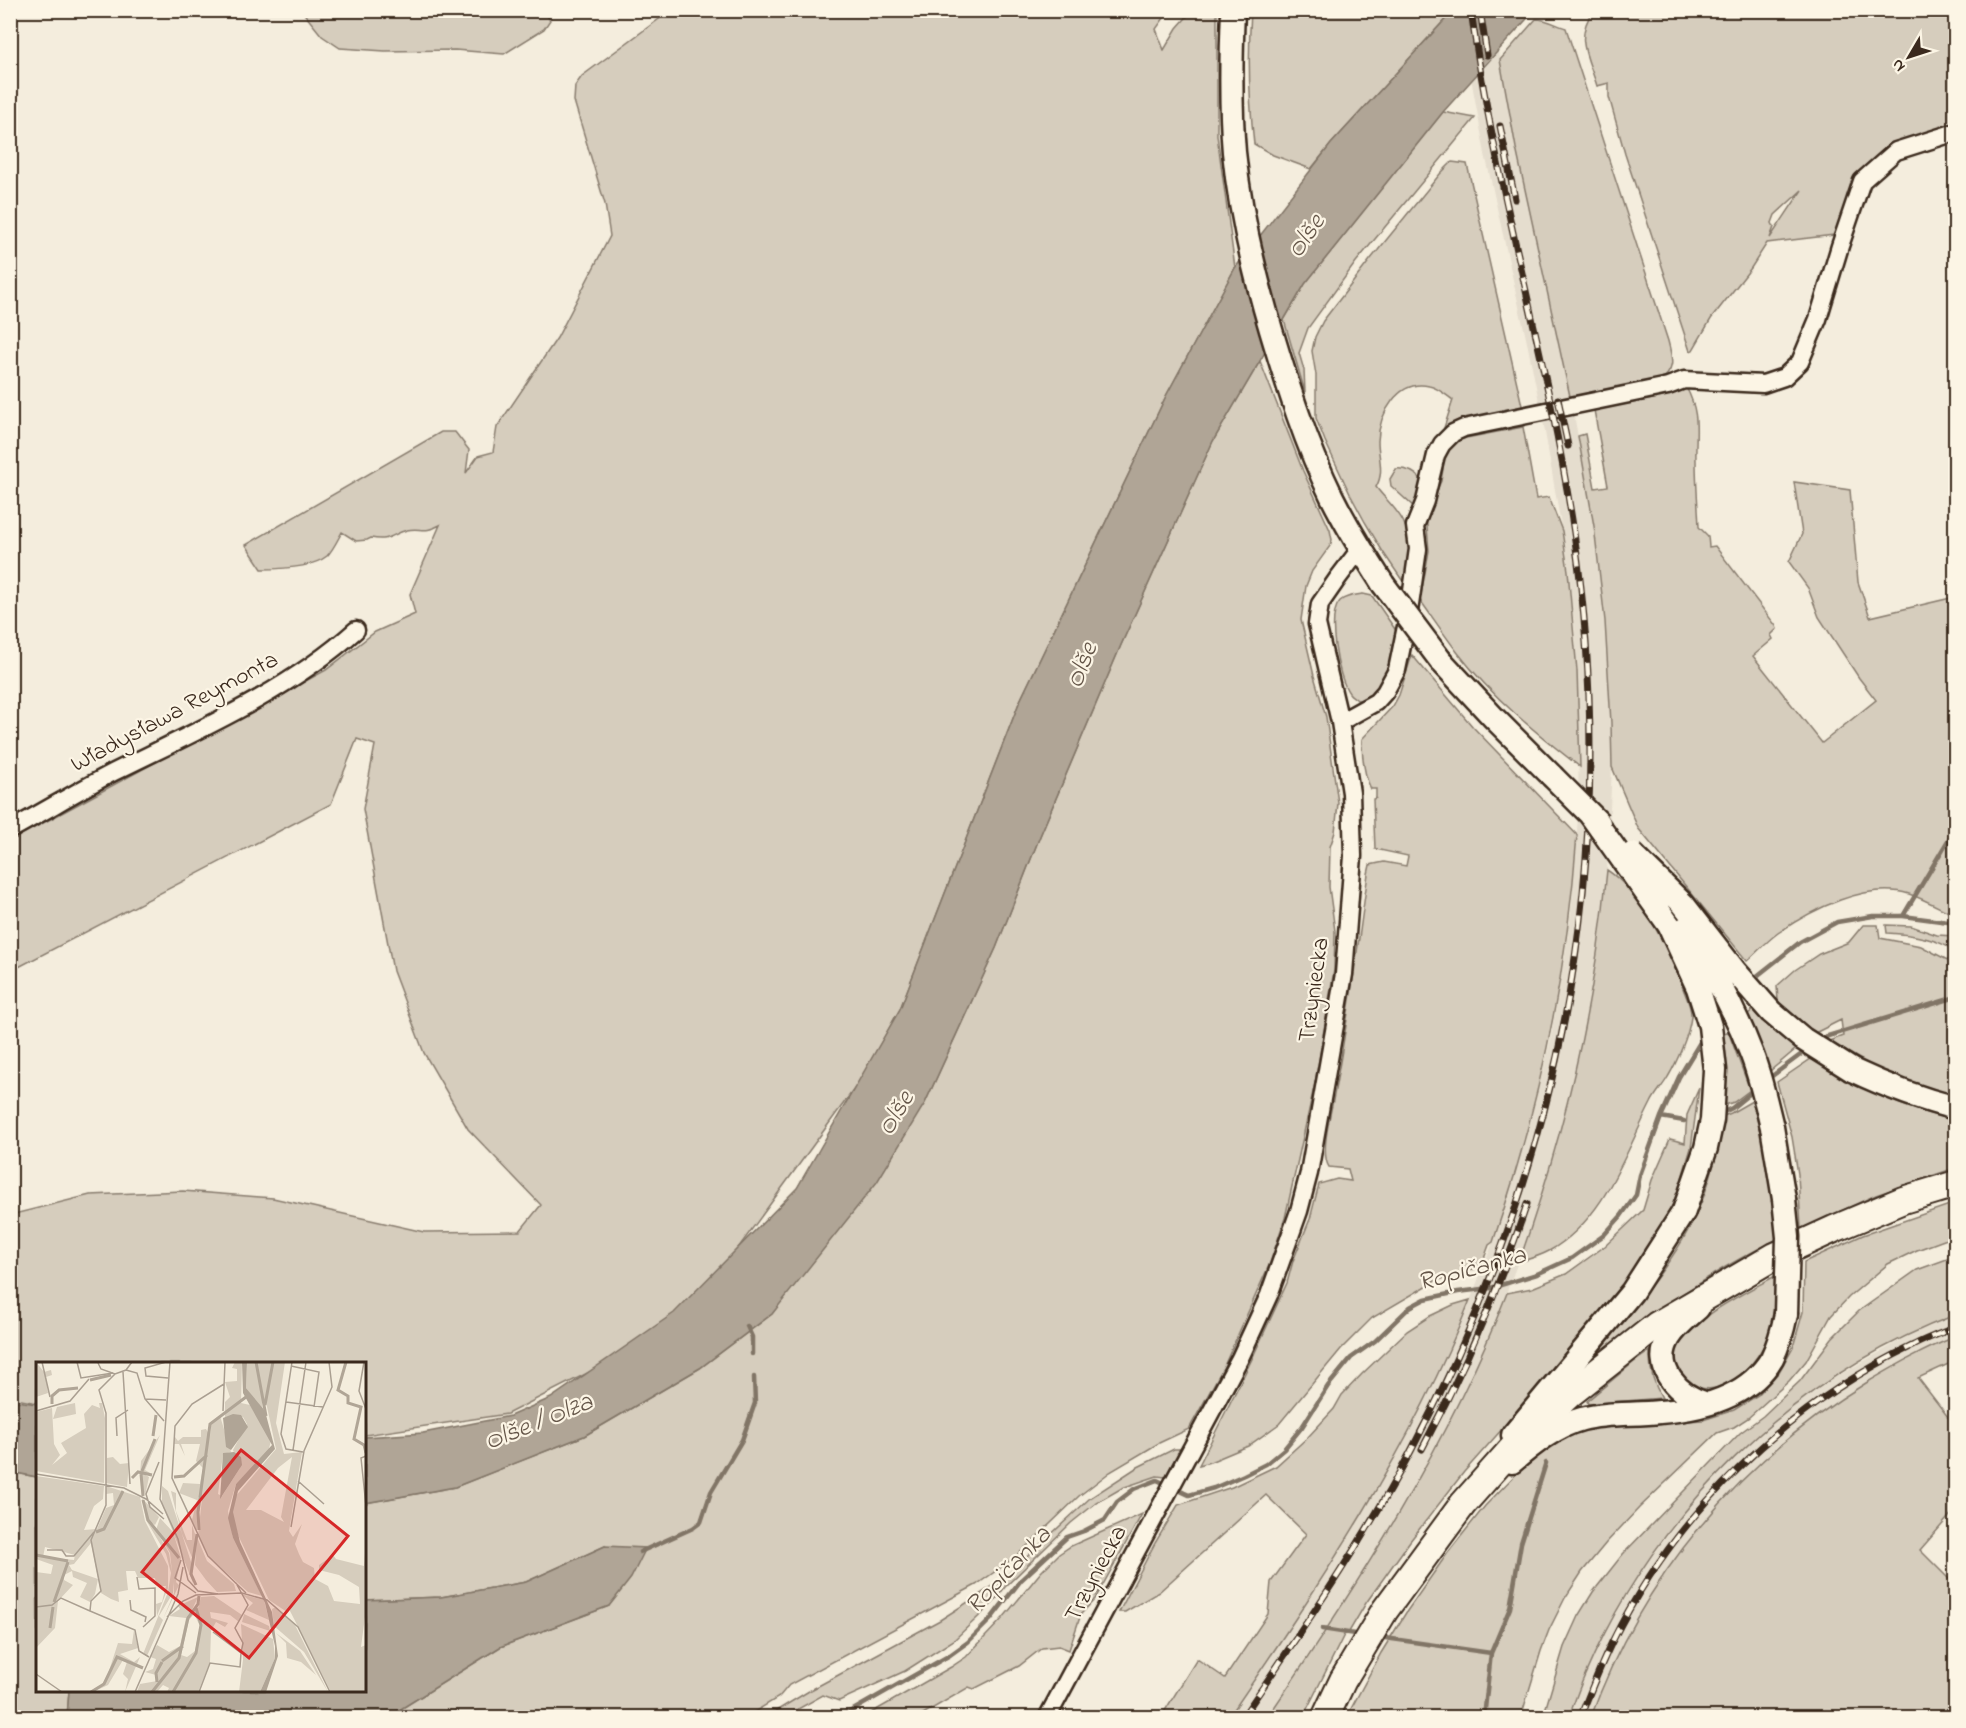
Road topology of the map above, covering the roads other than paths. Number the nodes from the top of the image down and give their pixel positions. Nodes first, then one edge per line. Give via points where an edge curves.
1 (1233, 10) edge
2 (1956, 132) edge
3 (1360, 549) junction
4 (357, 630) dead end
5 (1340, 722) junction
6 (1590, 814) junction
7 (10, 830) edge
8 (1956, 1108) edge
9 (1956, 1184) edge
10 (1728, 1283) junction
11 (1707, 1404) junction
12 (1463, 1504) junction
13 (1047, 1718) edge
14 (1325, 1718) edge

1 - 3 main road via 1232,116 1243,215 1260,292 1287,384 1314,456
2 - 5 street via 1896,152 1862,181 1818,319 1800,362 1785,377 1763,384 1684,381 1453,432 1436,455 1415,526 1418,549 1397,670 1376,702
3 - 5 street, Trzyniecka via 1320,604 1317,624
3 - 6 main road, bridge via 1441,661
4 - 7 street, Władysława Reymonta via 333,651 256,700
5 - 13 street, Trzyniecka via 1351,793 1353,856 1344,974 1299,1211 1269,1295 1240,1358
6 - 8 main road, bridge via 1683,904 1771,1012 1803,1039 1882,1085
6 - 11 main road, bridge via 1658,889 1715,976 1752,1055 1772,1127 1788,1237 1786,1314 1772,1357 1758,1375 1736,1393
6 - 12 main road, bridge via 1669,925 1698,988 1710,1026 1715,1070 1712,1120 1684,1211 1632,1292 1512,1436
9 - 10 main road via 1903,1200 1834,1229
10 - 11 main road via 1681,1323 1665,1350 1665,1366 1671,1381 1685,1395
10 - 12 main road via 1658,1325 1571,1393 1519,1441
11 - 12 main road via 1580,1419 1544,1437
12 - 14 main road via 1385,1610

